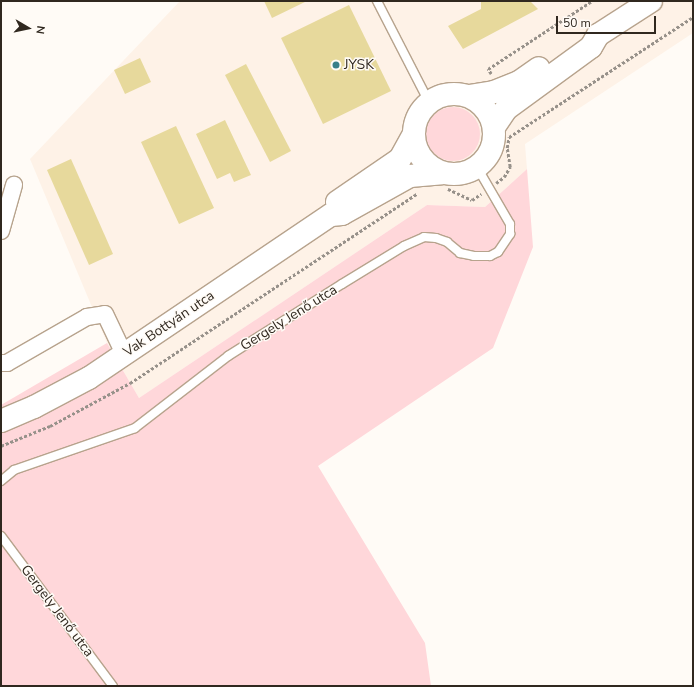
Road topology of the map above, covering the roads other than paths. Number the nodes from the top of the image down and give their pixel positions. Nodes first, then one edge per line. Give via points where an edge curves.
1 (377, 1) edge
2 (651, 1) edge
3 (598, 35) junction
4 (469, 96) junction
5 (429, 102) junction
6 (494, 127) junction
7 (414, 134) junction
8 (477, 167) junction
9 (442, 179) junction
10 (14, 185) dead end
11 (331, 215) junction
12 (1, 231) edge
13 (124, 354) junction
14 (1, 363) edge
15 (1, 421) edge
16 (1, 481) edge
17 (1, 536) edge
18 (113, 686) edge

1 - 5 lane
2 - 3 main road
3 - 4 main road via 584,37 519,82 494,92
3 - 6 main road via 590,47 506,109
4 - 5 main road via 448,94
4 - 6 main road via 490,114
5 - 7 main road via 421,110
6 - 8 main road via 494,141 489,154
7 - 9 main road via 415,146 421,157
7 - 11 main road, Vak Bottyán utca via 400,159 336,204
8 - 9 main road via 469,172
8 - 16 lane, Gergely Jenő utca via 510,224 510,234 498,252 490,256 474,256 460,253 447,242 424,237 404,246 228,356 135,428 14,470
9 - 11 main road, Vak Bottyán utca via 410,176 342,214
10 - 12 street
11 - 13 main road, Vak Bottyán utca
13 - 14 street via 105,314 88,317 7,363
13 - 15 main road, Vak Bottyán utca via 90,378
17 - 18 lane, Gergely Jenő utca

